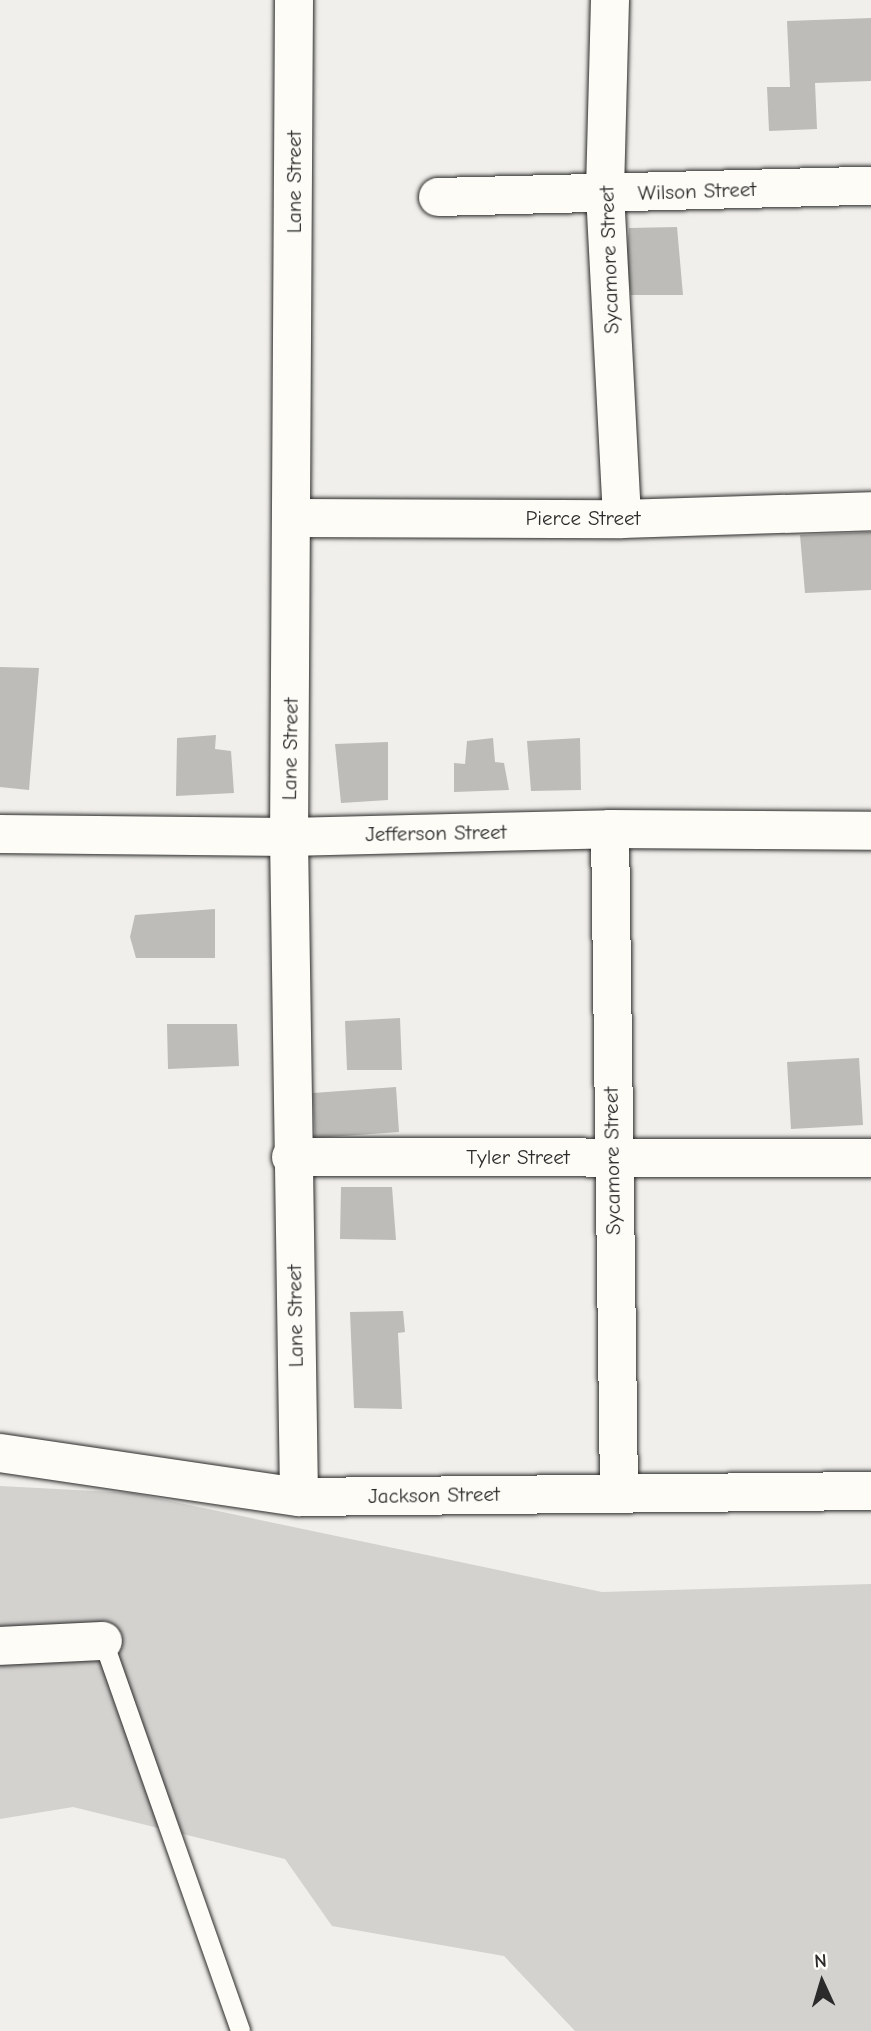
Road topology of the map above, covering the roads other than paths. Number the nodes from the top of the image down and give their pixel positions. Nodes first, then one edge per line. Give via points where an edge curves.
1 (294, 0) edge
2 (610, 0) edge
3 (871, 186) edge
4 (605, 194) junction
5 (438, 197) dead end
6 (871, 511) edge
7 (294, 518) junction
8 (622, 519) junction
9 (610, 829) junction
10 (871, 831) edge
11 (0, 834) edge
12 (289, 837) junction
13 (291, 1157) junction
14 (611, 1157) junction
15 (871, 1158) edge
16 (0, 1453) edge
17 (871, 1491) edge
18 (619, 1493) junction
19 (299, 1497) junction
20 (103, 1641) joint
21 (0, 1646) edge
22 (240, 2031) edge

1 - 7 street, Lane Street
2 - 4 street, Sycamore Street
3 - 4 street, Wilson Street
4 - 5 street, Wilson Street
4 - 8 street, Sycamore Street
6 - 8 street, Pierce Street
7 - 8 street, Pierce Street
7 - 12 street, Lane Street
9 - 10 street, Jefferson Street
9 - 12 street, Jefferson Street
9 - 14 street, Sycamore Street
11 - 12 street, Jefferson Street
12 - 13 street, Lane Street
13 - 14 street, Tyler Street
13 - 19 street, Lane Street
14 - 15 street, Tyler Street
14 - 18 street, Sycamore Street
16 - 19 street, Jackson Street
17 - 18 street, Jackson Street
18 - 19 street, Jackson Street
20 - 21 street
20 - 22 lane

